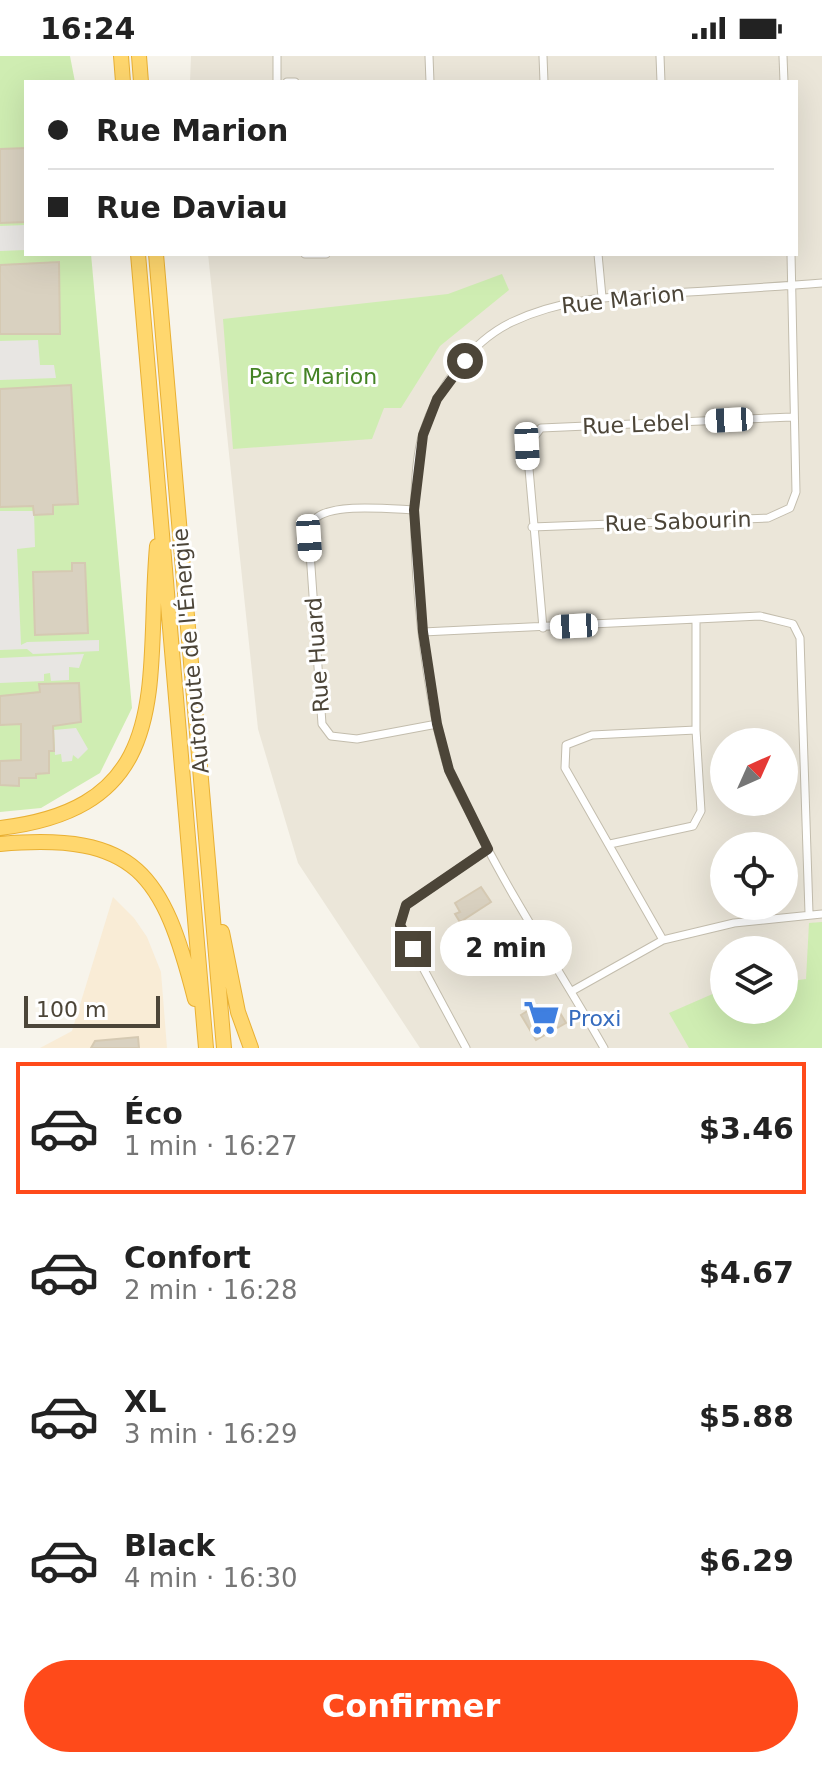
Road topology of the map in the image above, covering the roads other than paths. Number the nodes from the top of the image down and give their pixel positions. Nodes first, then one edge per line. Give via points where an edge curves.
1 (121, 56) edge
2 (139, 56) edge
3 (277, 56) edge
4 (429, 56) edge
5 (543, 56) edge
6 (660, 56) edge
7 (783, 56) edge
8 (123, 80) edge
9 (141, 80) edge
10 (277, 80) edge
11 (430, 80) edge
12 (544, 80) edge
13 (661, 80) edge
14 (784, 80) edge
15 (138, 256) edge
16 (156, 256) edge
17 (598, 256) edge
18 (791, 256) edge
19 (822, 283) edge
20 (792, 285) junction
21 (602, 297) junction
22 (792, 417) junction
23 (160, 506) junction
24 (414, 510) junction
25 (532, 527) junction
26 (696, 621) junction
27 (543, 628) junction
28 (423, 632) junction
29 (437, 724) junction
30 (696, 730) junction
31 (0, 828) edge
32 (0, 844) edge
33 (610, 844) junction
34 (207, 849) junction
35 (488, 849) junction
36 (809, 913) junction
37 (822, 914) edge
38 (663, 940) junction
39 (572, 991) junction
40 (206, 1045) edge
41 (224, 1048) edge
42 (251, 1048) edge
43 (466, 1048) edge
44 (604, 1048) edge

1 - 8 highway
2 - 9 highway
3 - 10 street
4 - 11 street
5 - 12 street
6 - 13 street
7 - 14 street
15 - 23 highway, Autoroute de l'Énergie
16 - 34 highway, Autoroute de l'Énergie
17 - 21 street
18 - 20 street, Rue Sabourin
19 - 20 street, Rue Marion
20 - 21 street, Rue Marion
20 - 22 street, Rue Sabourin
21 - 24 street, Rue Marion via 539,310 511,322 452,375 423,435
22 - 25 street, Rue Sabourin via 796,492 790,508 768,518
22 - 25 street, Rue Lebel via 541,428 527,446
23 - 31 highway via 149,694 131,755 108,788 80,808 42,822
23 - 40 highway, Autoroute de l'Énergie
24 - 28 street, Rue Marion
24 - 29 street, Rue Huard via 346,509 321,514 311,523 322,724 331,736 357,739
25 - 27 street, Rue Lebel
26 - 27 street
26 - 30 street
26 - 36 street via 760,616 793,624 800,638
27 - 28 street
28 - 29 street, Rue Marion
29 - 35 street, Rue Marion via 449,770
30 - 33 street via 701,811 693,826
30 - 33 street via 592,735 566,745 565,768
32 - 40 highway via 76,842 115,855 144,877 178,935
33 - 38 street
34 - 41 highway, Autoroute de l'Énergie
34 - 42 highway via 235,1002
35 - 39 street, Rue Marion
35 - 43 street via 406,905 400,925
36 - 37 street
36 - 38 street
38 - 39 street
39 - 44 street, Rue Marion

